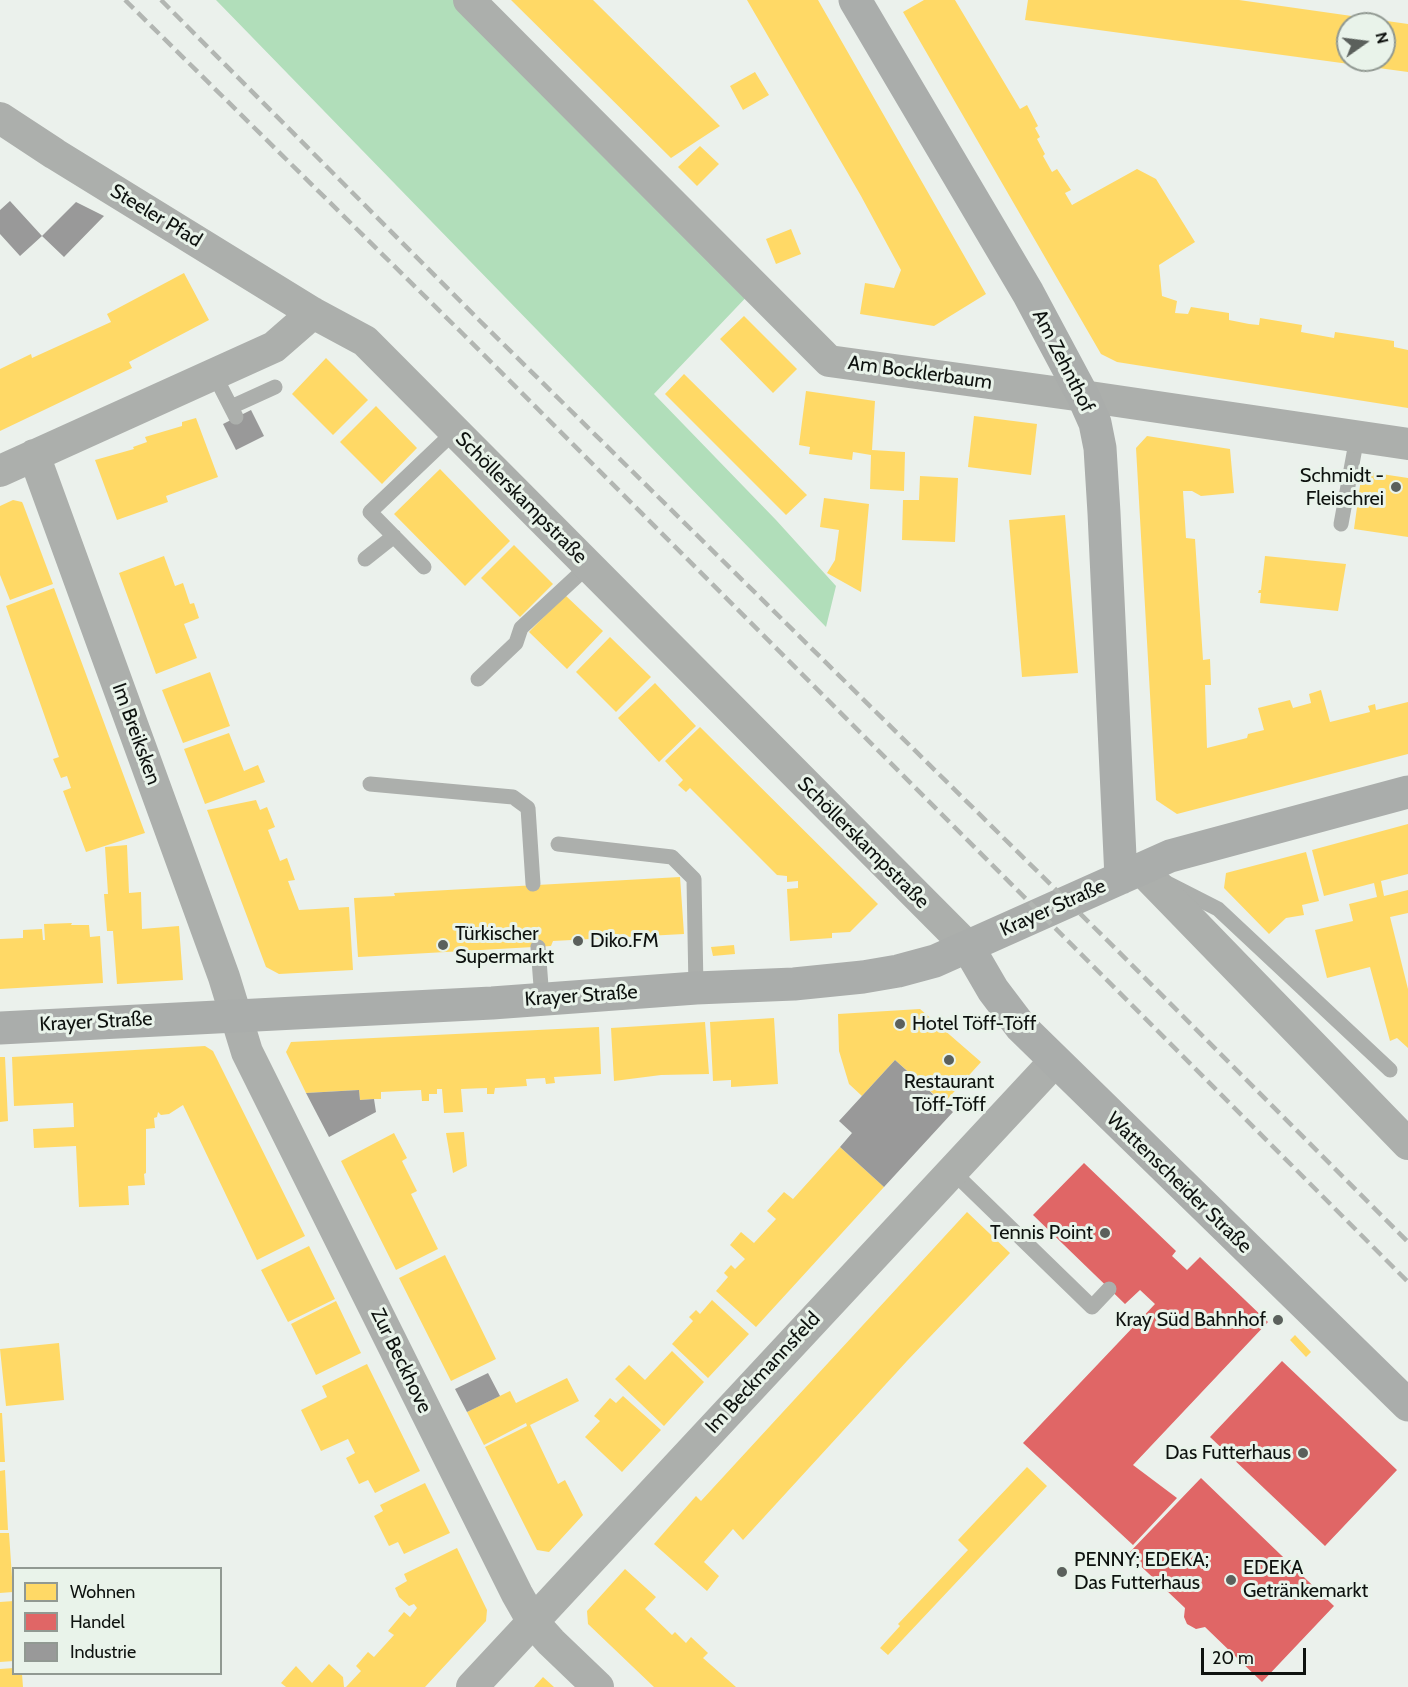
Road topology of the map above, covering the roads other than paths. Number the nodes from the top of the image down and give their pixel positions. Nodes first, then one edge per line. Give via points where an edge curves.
1 (469, 0) edge
2 (855, 0) edge
3 (0, 118) edge
4 (313, 313) junction
5 (214, 374) junction
6 (275, 387) dead end
7 (1083, 396) junction
8 (454, 432) junction
9 (1357, 436) junction
10 (1408, 444) edge
11 (34, 455) junction
12 (0, 471) edge
13 (1341, 524) dead end
14 (394, 536) junction
15 (365, 559) dead end
16 (588, 566) junction
17 (424, 567) dead end
18 (478, 678) dead end
19 (370, 784) dead end
20 (1408, 792) edge
21 (558, 844) dead end
22 (1131, 873) junction
23 (533, 884) dead end
24 (968, 946) junction
25 (538, 947) dead end
26 (696, 988) junction
27 (542, 999) junction
28 (234, 1015) junction
29 (0, 1028) edge
30 (1055, 1061) junction
31 (1390, 1071) dead end
32 (1408, 1144) edge
33 (951, 1170) junction
34 (1109, 1289) dead end
35 (1408, 1405) edge
36 (533, 1622) junction
37 (472, 1687) edge
38 (598, 1687) edge

1 - 7 street, Am Bocklerbaum via 829,361
2 - 7 main road, Am Zehnthof via 1028,293
3 - 4 street, Steeler Pfad
4 - 5 street via 274,347
4 - 8 street, Schöllerskampstraße via 365,341
5 - 6 lane via 233,412
5 - 11 street
7 - 9 street, Am Bocklerbaum
7 - 22 main road, Am Zehnthof via 1095,423 1100,448
8 - 14 lane via 370,512
8 - 16 street, Schöllerskampstraße
9 - 10 street, Am Bocklerbaum
9 - 13 lane
11 - 12 street
11 - 28 street, Im Breiksken via 224,977
14 - 15 lane
14 - 17 lane
16 - 18 lane via 520,628 516,643
16 - 24 street, Schöllerskampstraße
19 - 23 lane via 513,797 528,808
20 - 22 main road, Krayer Straße via 1170,856
21 - 26 lane via 672,857 694,879
22 - 24 main road, Krayer Straße
22 - 31 lane via 1218,909
22 - 32 street
24 - 26 main road, Krayer Straße via 935,961 863,977
24 - 30 main road, Wattenscheider Straße via 993,990 1021,1027
25 - 27 lane
26 - 27 main road, Krayer Straße
27 - 28 main road, Krayer Straße
28 - 29 main road, Krayer Straße
28 - 36 street, Zur Beckhove via 248,1052
30 - 33 street, Im Beckmannsfeld
30 - 35 main road, Wattenscheider Straße
33 - 34 lane via 1092,1307
33 - 36 street, Im Beckmannsfeld
36 - 37 street, Im Beckmannsfeld
36 - 38 street, Zur Beckhove

